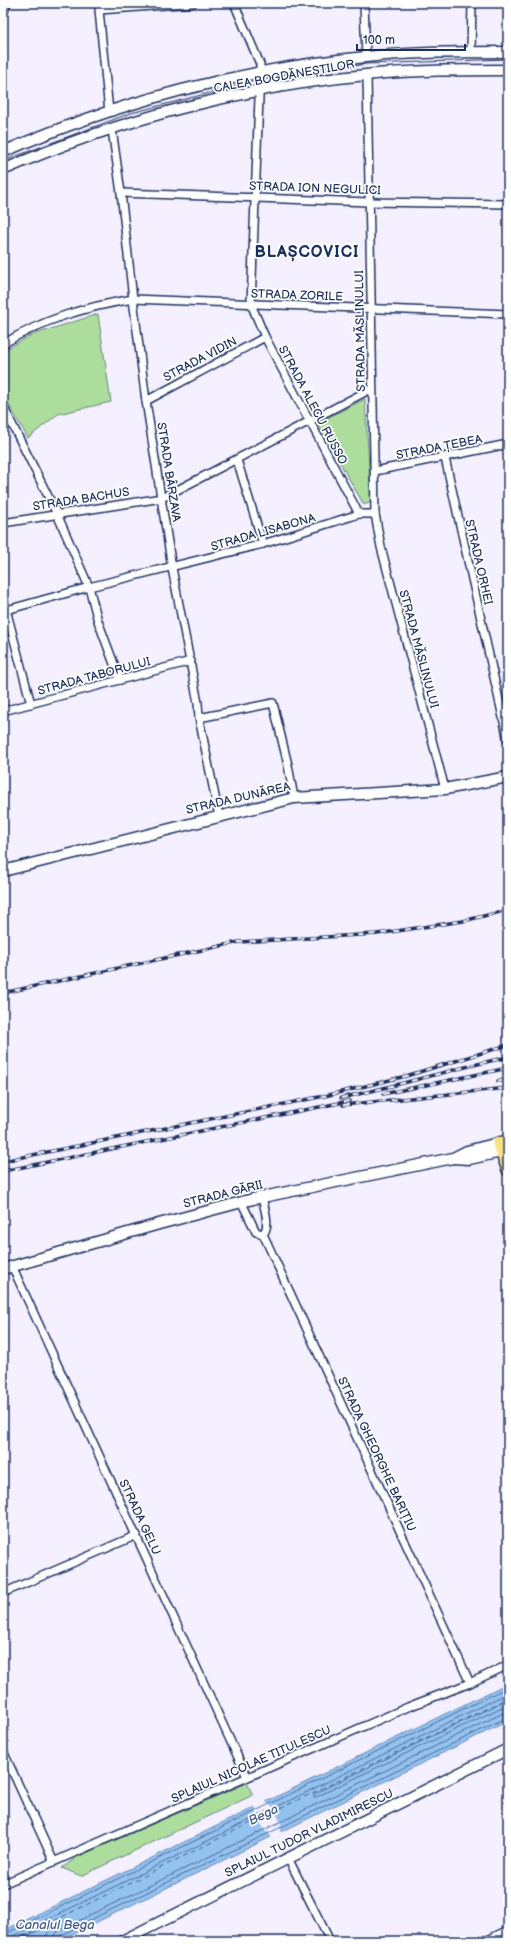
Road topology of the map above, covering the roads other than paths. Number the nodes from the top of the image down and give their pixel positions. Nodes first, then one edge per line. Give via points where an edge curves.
1 (7, 3) edge
2 (193, 3) edge
3 (234, 3) edge
4 (364, 3) edge
5 (472, 3) edge
6 (3, 14) edge
7 (471, 52) junction
8 (508, 52) edge
9 (366, 57) junction
10 (508, 70) edge
11 (260, 72) junction
12 (367, 74) junction
13 (260, 90) junction
14 (108, 112) junction
15 (112, 129) junction
16 (3, 152) edge
17 (3, 170) edge
18 (121, 193) junction
19 (255, 197) junction
20 (369, 202) junction
21 (508, 204) edge
22 (133, 299) junction
23 (251, 304) junction
24 (371, 309) junction
25 (508, 314) edge
26 (265, 337) junction
27 (3, 344) edge
28 (372, 389) junction
29 (146, 401) junction
30 (3, 406) edge
31 (310, 421) junction
32 (508, 444) edge
33 (445, 458) junction
34 (238, 460) junction
35 (375, 471) junction
36 (162, 498) junction
37 (57, 514) junction
38 (359, 514) junction
39 (375, 514) junction
40 (3, 523) edge
41 (263, 544) junction
42 (172, 568) junction
43 (89, 588) junction
44 (3, 598) edge
45 (5, 610) edge
46 (191, 662) junction
47 (120, 680) junction
48 (31, 704) junction
49 (3, 711) edge
50 (198, 718) junction
51 (508, 740) edge
52 (508, 777) edge
53 (445, 789) junction
54 (294, 798) junction
55 (219, 816) junction
56 (3, 871) edge
57 (504, 1147) edge
58 (508, 1170) edge
59 (262, 1197) junction
60 (242, 1203) junction
61 (263, 1234) junction
62 (8, 1268) edge
63 (137, 1535) junction
64 (3, 1593) edge
65 (508, 1665) edge
66 (470, 1683) junction
67 (3, 1751) edge
68 (507, 1753) edge
69 (247, 1777) junction
70 (288, 1858) junction
71 (54, 1862) junction
72 (3, 1884) edge
73 (508, 1930) edge
74 (122, 1941) edge
75 (330, 1941) edge
76 (486, 1941) edge

1 - 6 street
2 - 14 street via 99,10
3 - 11 street via 260,64
4 - 9 street
5 - 7 street
7 - 8 main road, CALEA BOGDĂNEȘTILOR
7 - 9 main road, CALEA BOGDĂNEȘTILOR
9 - 11 main road, CALEA BOGDĂNEȘTILOR
10 - 12 main road, CALEA BOGDĂNEȘTILOR
11 - 13 street
11 - 14 main road, CALEA BOGDĂNEȘTILOR
12 - 13 main road, CALEA BOGDĂNEȘTILOR
12 - 20 street, STRADA MĂSLINULUI
13 - 15 main road, CALEA BOGDĂNEȘTILOR
13 - 19 street
14 - 16 main road, CALEA BOGDĂNEȘTILOR
15 - 17 main road, CALEA BOGDĂNEȘTILOR
15 - 18 street, STRADA BÂRZAVA
18 - 19 street, STRADA ION NEGULICI
18 - 22 street, STRADA BÂRZAVA
19 - 20 street, STRADA ION NEGULICI
19 - 23 street
20 - 21 street, STRADA ION NEGULICI
20 - 24 street, STRADA MĂSLINULUI
22 - 23 street, STRADA ZORILE
22 - 27 street, STRADA ZORILE via 108,303 42,322
22 - 29 street, STRADA BÂRZAVA
23 - 24 street, STRADA ZORILE
23 - 26 street, STRADA ALECU RUSSO
24 - 25 street, STRADA ZORILE
24 - 28 street, STRADA MĂSLINULUI
26 - 29 street, STRADA VIDIN
26 - 31 street, STRADA ALECU RUSSO
28 - 31 street, STRADA BACHUS
28 - 35 street, STRADA MĂSLINULUI
29 - 36 street, STRADA BÂRZAVA
30 - 37 street
31 - 34 street, STRADA BACHUS
31 - 38 street, STRADA ALECU RUSSO
32 - 33 street, STRADA ȚEBEA
33 - 35 street, STRADA ȚEBEA
33 - 51 street, STRADA ORHEI
34 - 36 street, STRADA BACHUS
34 - 41 street
35 - 39 street, STRADA MĂSLINULUI
36 - 37 street, STRADA BACHUS
36 - 42 street, STRADA BÂRZAVA
37 - 40 street, STRADA BACHUS
37 - 43 street
38 - 39 street
38 - 41 street, STRADA LISABONA
39 - 53 street, STRADA MĂSLINULUI via 381,547
41 - 42 street, STRADA LISABONA
42 - 43 street, STRADA LISABONA
42 - 46 street, STRADA BÂRZAVA
43 - 45 street, STRADA LISABONA
43 - 47 street via 98,621
44 - 45 street
45 - 48 street
46 - 47 street, STRADA TABORULUI
46 - 50 street, STRADA BÂRZAVA
47 - 48 street, STRADA TABORULUI
48 - 49 street, STRADA TABORULUI
50 - 54 street via 273,703
50 - 55 street, STRADA BÂRZAVA
52 - 53 main road, STRADA DUNĂREA
53 - 54 main road, STRADA DUNĂREA
54 - 55 main road, STRADA DUNĂREA
55 - 56 main road, STRADA DUNĂREA
57 - 58 main road
57 - 59 main road, STRADA GĂRII via 467,1151 453,1158
59 - 60 main road, STRADA GĂRII
59 - 61 street via 267,1224
60 - 61 street, STRADA GHEORGHE BARIȚIU via 254,1228
60 - 62 main road, STRADA GĂRII
61 - 66 street, STRADA GHEORGHE BARIȚIU
62 - 63 street, STRADA GELU
63 - 64 street
63 - 69 street, STRADA GELU
65 - 66 street, SPLAIUL NICOLAE TITULESCU
66 - 69 street, SPLAIUL NICOLAE TITULESCU
67 - 71 street
68 - 70 main road, SPLAIUL TUDOR VLADIMIRESCU
69 - 71 street, SPLAIUL NICOLAE TITULESCU
70 - 74 main road, SPLAIUL TUDOR VLADIMIRESCU
70 - 75 street
71 - 72 street, SPLAIUL NICOLAE TITULESCU
73 - 76 street

